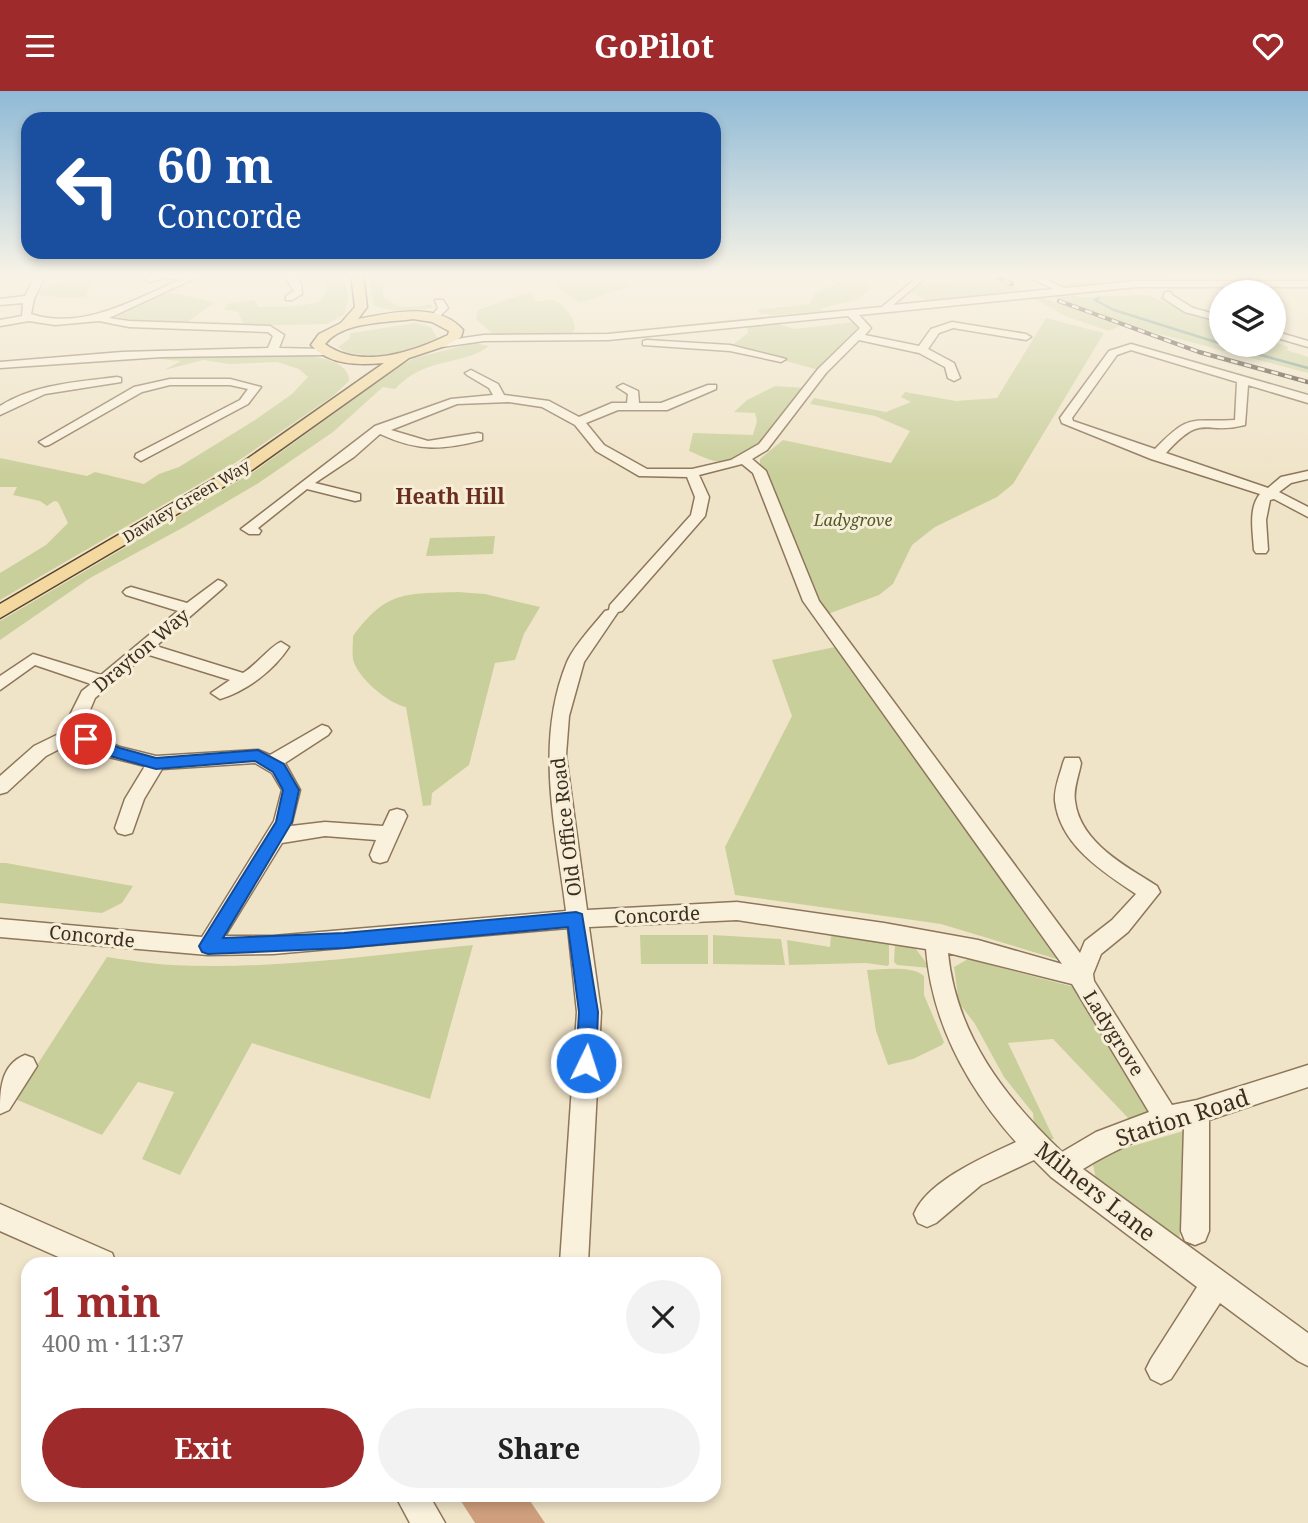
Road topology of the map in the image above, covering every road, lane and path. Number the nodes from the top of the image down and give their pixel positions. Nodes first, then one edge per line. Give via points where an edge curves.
1 (109, 341) edge
2 (276, 341) edge
3 (327, 341) edge
4 (447, 341) edge
5 (464, 341) edge
6 (615, 341) edge
7 (854, 341) edge
8 (877, 341) edge
9 (928, 341) edge
10 (442, 344) junction
11 (322, 345) junction
12 (82, 348) dead end
13 (273, 350) junction
14 (922, 350) junction
15 (136, 354) junction
16 (404, 356) junction
17 (351, 359) junction
18 (782, 359) dead end
19 (0, 365) edge
20 (471, 373) dead end
21 (954, 379) dead end
22 (1243, 379) junction
23 (117, 380) junction
24 (366, 381) junction
25 (623, 387) dead end
26 (712, 387) dead end
27 (138, 389) junction
28 (695, 395) junction
29 (500, 398) junction
30 (1308, 399) edge
31 (709, 401) dead end
32 (633, 406) junction
33 (653, 408) junction
34 (0, 411) edge
35 (579, 422) junction
36 (652, 424) dead end
37 (379, 429) junction
38 (478, 437) dead end
39 (45, 442) dead end
40 (1156, 456) junction
41 (141, 457) dead end
42 (744, 460) junction
43 (692, 473) junction
44 (1308, 475) edge
45 (306, 485) junction
46 (1267, 492) junction
47 (355, 497) dead end
48 (1308, 513) edge
49 (254, 531) dead end
50 (1261, 550) dead end
51 (218, 585) dead end
52 (131, 592) dead end
53 (190, 609) junction
54 (0, 613) edge
55 (281, 647) dead end
56 (144, 648) junction
57 (244, 680) junction
58 (103, 682) junction
59 (0, 684) edge
60 (220, 693) dead end
61 (83, 729) junction
62 (322, 730) dead end
63 (156, 763) junction
64 (271, 763) junction
65 (1072, 763) dead end
66 (0, 787) edge
67 (125, 828) dead end
68 (276, 836) junction
69 (380, 855) dead end
70 (576, 919) junction
71 (0, 928) edge
72 (936, 941) junction
73 (208, 946) junction
74 (1083, 974) junction
75 (25, 1066) dead end
76 (1308, 1076) edge
77 (0, 1102) edge
78 (1197, 1112) junction
79 (1166, 1118) junction
80 (1036, 1146) junction
81 (1060, 1168) junction
82 (926, 1215) dead end
83 (1, 1219) edge
84 (1195, 1231) dead end
85 (88, 1257) edge
86 (574, 1257) edge
87 (1216, 1283) junction
88 (1308, 1351) edge
89 (1161, 1369) dead end
90 (416, 1502) edge
91 (429, 1523) edge

1 - 12 street
2 - 13 street
3 - 11 main road
4 - 10 main road
5 - 10 street
6 - 18 street via 730,348
7 - 42 street via 822,371 763,447
8 - 14 street
9 - 14 street
10 - 16 main road
11 - 13 street
11 - 17 main road
13 - 15 street
14 - 21 street via 950,365
15 - 19 street
15 - 23 street
16 - 17 main road
16 - 24 main road, Dawley Green Way
17 - 24 main road
20 - 29 street via 494,386
22 - 30 street
22 - 40 street via 1241,422 1194,423
22 - 40 street via 1136,348 1113,353 1066,421
23 - 27 street
23 - 34 street via 48,389 19,398
24 - 54 main road, Dawley Green Way via 246,467
25 - 32 street via 635,395
26 - 28 street
27 - 39 street
27 - 41 street via 170,382 230,382 255,387 244,402
28 - 31 street
28 - 33 street
29 - 35 street via 544,404
29 - 37 street via 448,402
32 - 33 street
32 - 35 street via 616,406
33 - 36 street
35 - 43 street via 596,445 636,470
37 - 38 street via 421,446
37 - 45 street
40 - 46 street
42 - 43 street
42 - 74 street, Ladygrove via 759,471 811,601
43 - 70 street, Old Office Road via 702,497 698,516 576,661 560,716 557,755
44 - 46 street via 1286,480
45 - 47 street
45 - 49 street via 248,529
46 - 48 street
46 - 50 street via 1260,510
51 - 53 street, Drayton Way
52 - 53 street
53 - 56 street, Drayton Way
55 - 57 street via 274,659
56 - 57 street
56 - 58 street, Drayton Way
57 - 60 street
58 - 59 street via 33,659
58 - 61 street, Drayton Way via 88,695 78,717
61 - 63 street via 86,739
61 - 66 street via 40,751
62 - 64 street
63 - 64 street via 258,756
63 - 67 street
64 - 68 street via 291,790
65 - 74 street via 1065,803 1077,832 1101,860 1150,892 1093,948
68 - 69 street via 393,825
68 - 73 street
70 - 72 street, Concorde via 737,911
70 - 73 street, Concorde via 344,941
70 - 86 street, Old Office Road via 589,1012
71 - 73 street, Concorde
72 - 74 street, Concorde via 1066,975
72 - 80 street, Milners Lane via 952,1023 992,1097
74 - 79 street, Ladygrove via 1083,983
75 - 77 street
76 - 78 street, Station Road
78 - 79 street, Station Road
78 - 84 street
79 - 81 street, Station Road via 1105,1141
80 - 81 street, Milners Lane
80 - 82 street via 972,1176
81 - 87 street, Milners Lane
83 - 85 street
87 - 88 street, Milners Lane
87 - 89 street
90 - 91 street

